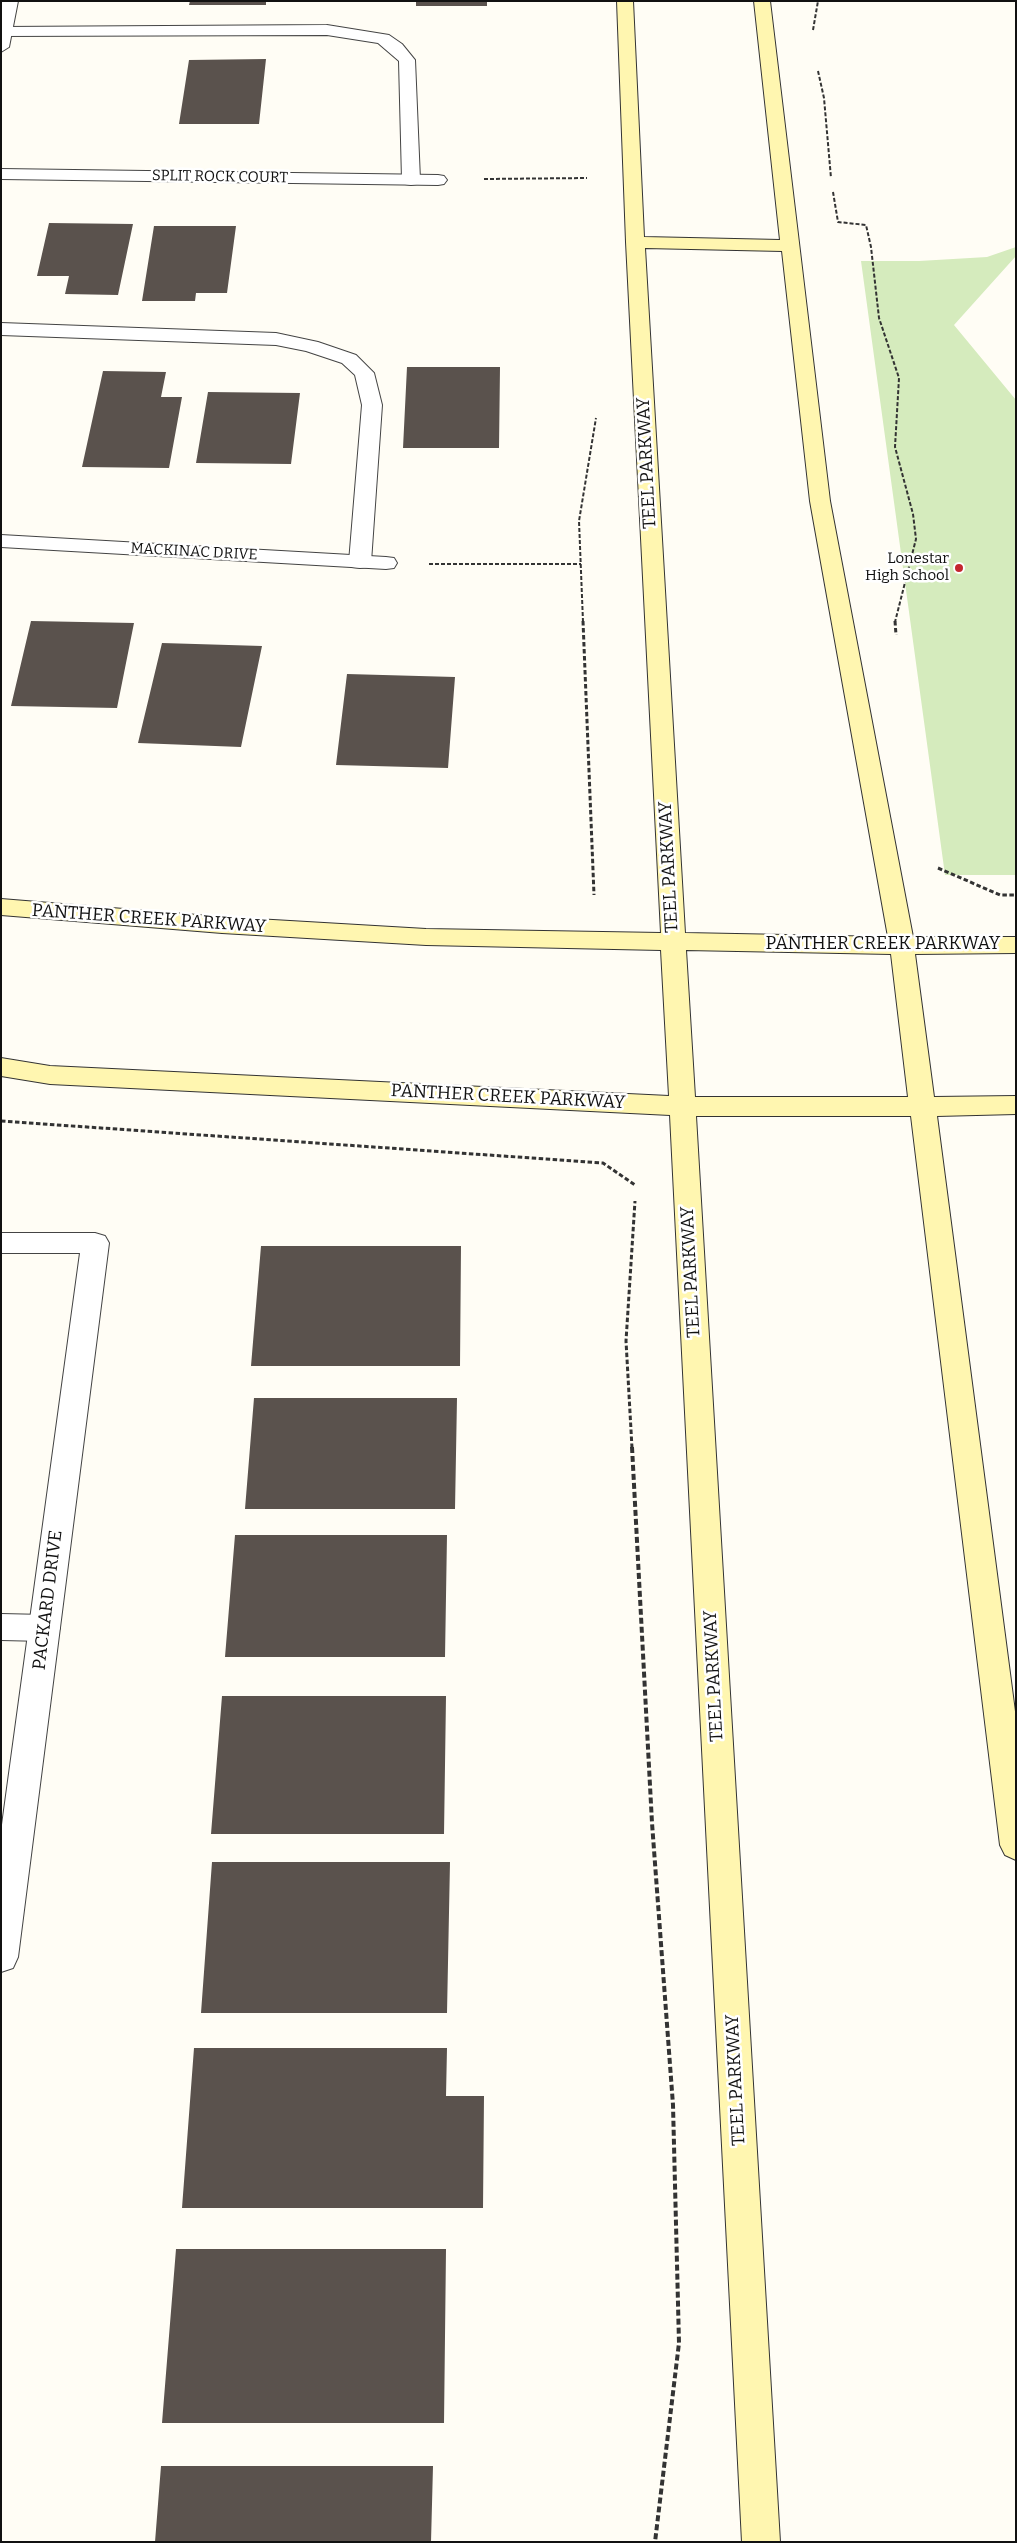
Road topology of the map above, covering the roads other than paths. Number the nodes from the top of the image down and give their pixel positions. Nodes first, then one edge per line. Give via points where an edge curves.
1 (10, 1) edge
2 (625, 1) edge
3 (762, 1) edge
4 (3, 40) edge
5 (1, 174) edge
6 (411, 180) junction
7 (438, 180) road end
8 (635, 242) junction
9 (792, 246) junction
10 (1, 329) edge
11 (1, 541) edge
12 (360, 562) junction
13 (386, 563) road end
14 (1, 907) edge
15 (673, 942) junction
16 (1016, 944) edge
17 (902, 946) junction
18 (1, 1067) edge
19 (1016, 1105) edge
20 (682, 1106) junction
21 (923, 1107) junction
22 (1, 1243) edge
23 (1, 1627) edge
24 (45, 1628) junction
25 (1016, 1845) edge
26 (1, 1957) edge
27 (761, 2542) edge

1 - 4 street
2 - 8 main road, TEEL PARKWAY
3 - 9 main road
4 - 6 street via 327,30 383,39 407,60
5 - 6 street, SPLIT ROCK COURT
6 - 7 street, SPLIT ROCK COURT
8 - 9 main road
8 - 15 main road, TEEL PARKWAY
9 - 17 main road via 820,500
10 - 12 street via 276,339 349,359 364,373 372,405
11 - 12 street, MACKINAC DRIVE
12 - 13 street, MACKINAC DRIVE
14 - 15 main road, PANTHER CREEK PARKWAY via 426,937
15 - 17 main road, PANTHER CREEK PARKWAY
15 - 20 main road, TEEL PARKWAY
16 - 17 main road, PANTHER CREEK PARKWAY
17 - 21 main road
18 - 20 main road, PANTHER CREEK PARKWAY via 50,1075
19 - 21 main road, PANTHER CREEK PARKWAY
20 - 21 main road, PANTHER CREEK PARKWAY
20 - 27 main road, TEEL PARKWAY
21 - 25 main road
22 - 24 street, PACKARD DRIVE via 95,1243
23 - 24 street
24 - 26 street, PACKARD DRIVE

